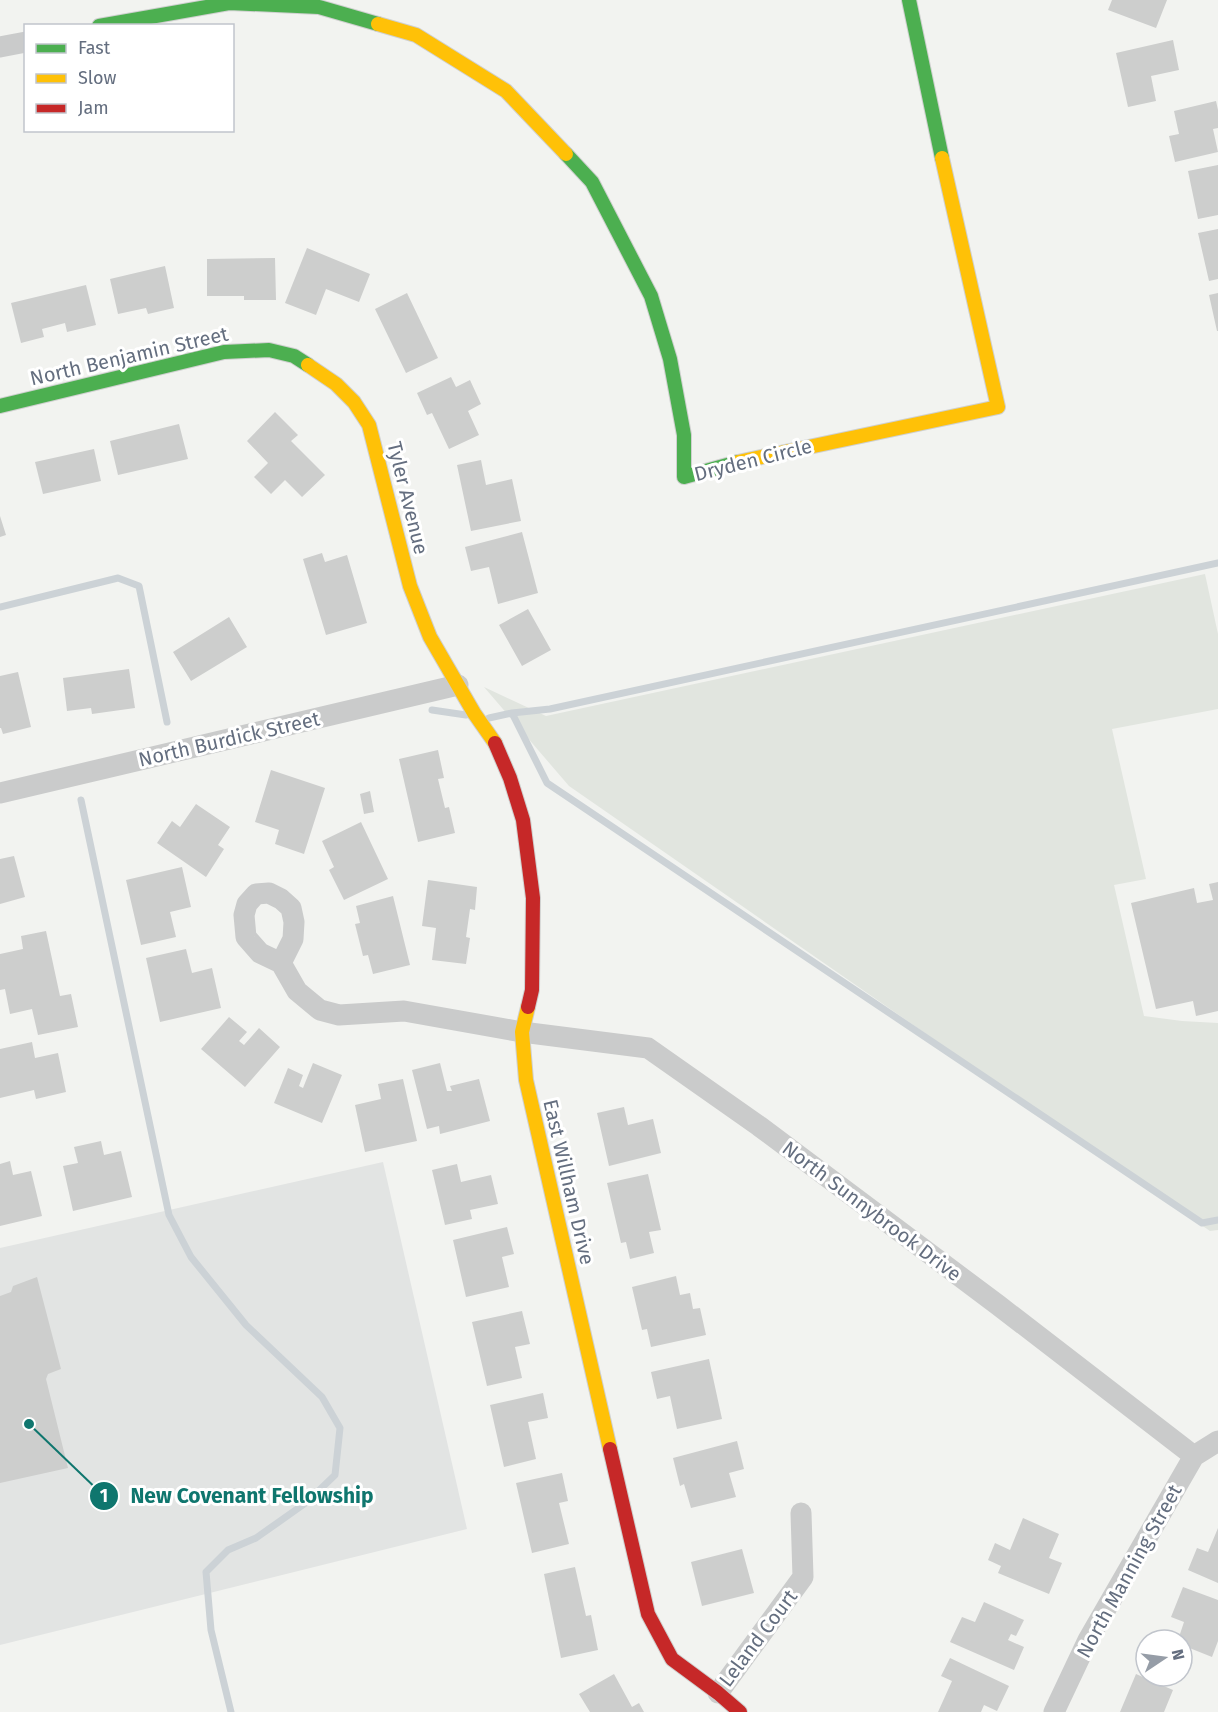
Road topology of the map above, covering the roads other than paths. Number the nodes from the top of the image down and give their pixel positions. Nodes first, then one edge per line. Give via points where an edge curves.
1 (909, 0) edge
2 (358, 8) edge
3 (110, 24) edge
4 (24, 42) edge
5 (0, 47) edge
6 (330, 381) joint
7 (0, 406) edge
8 (430, 637) joint
9 (458, 685) junction
10 (0, 793) edge
11 (281, 963) dead end
12 (522, 1032) junction
13 (1218, 1441) edge
14 (1194, 1456) junction
15 (801, 1513) dead end
16 (718, 1693) junction
17 (740, 1712) edge
18 (1054, 1712) edge

1 - 2 street, Dryden Circle via 998,407 756,457 684,477 682,424 670,359 651,296 592,182 506,91 416,35
2 - 3 street via 229,3
4 - 5 street
6 - 7 street, North Benjamin Street via 294,356 269,350 224,352
6 - 8 street, Tyler Avenue via 354,402 369,425 410,586
8 - 9 street, East Willham Drive
9 - 10 street, North Burdick Street
9 - 12 street, East Willham Drive via 494,741 523,820 533,898 532,990
11 - 12 street, North Sunnybrook Drive via 297,991 320,1010 339,1015 404,1011
12 - 14 street, North Sunnybrook Drive via 648,1048 998,1305
12 - 16 street, East Willham Drive via 526,1080 648,1614 672,1659
13 - 14 street, North Manning Street
14 - 18 street, North Manning Street via 1088,1640
15 - 16 street, Leland Court via 803,1577
16 - 17 street, East Willham Drive

